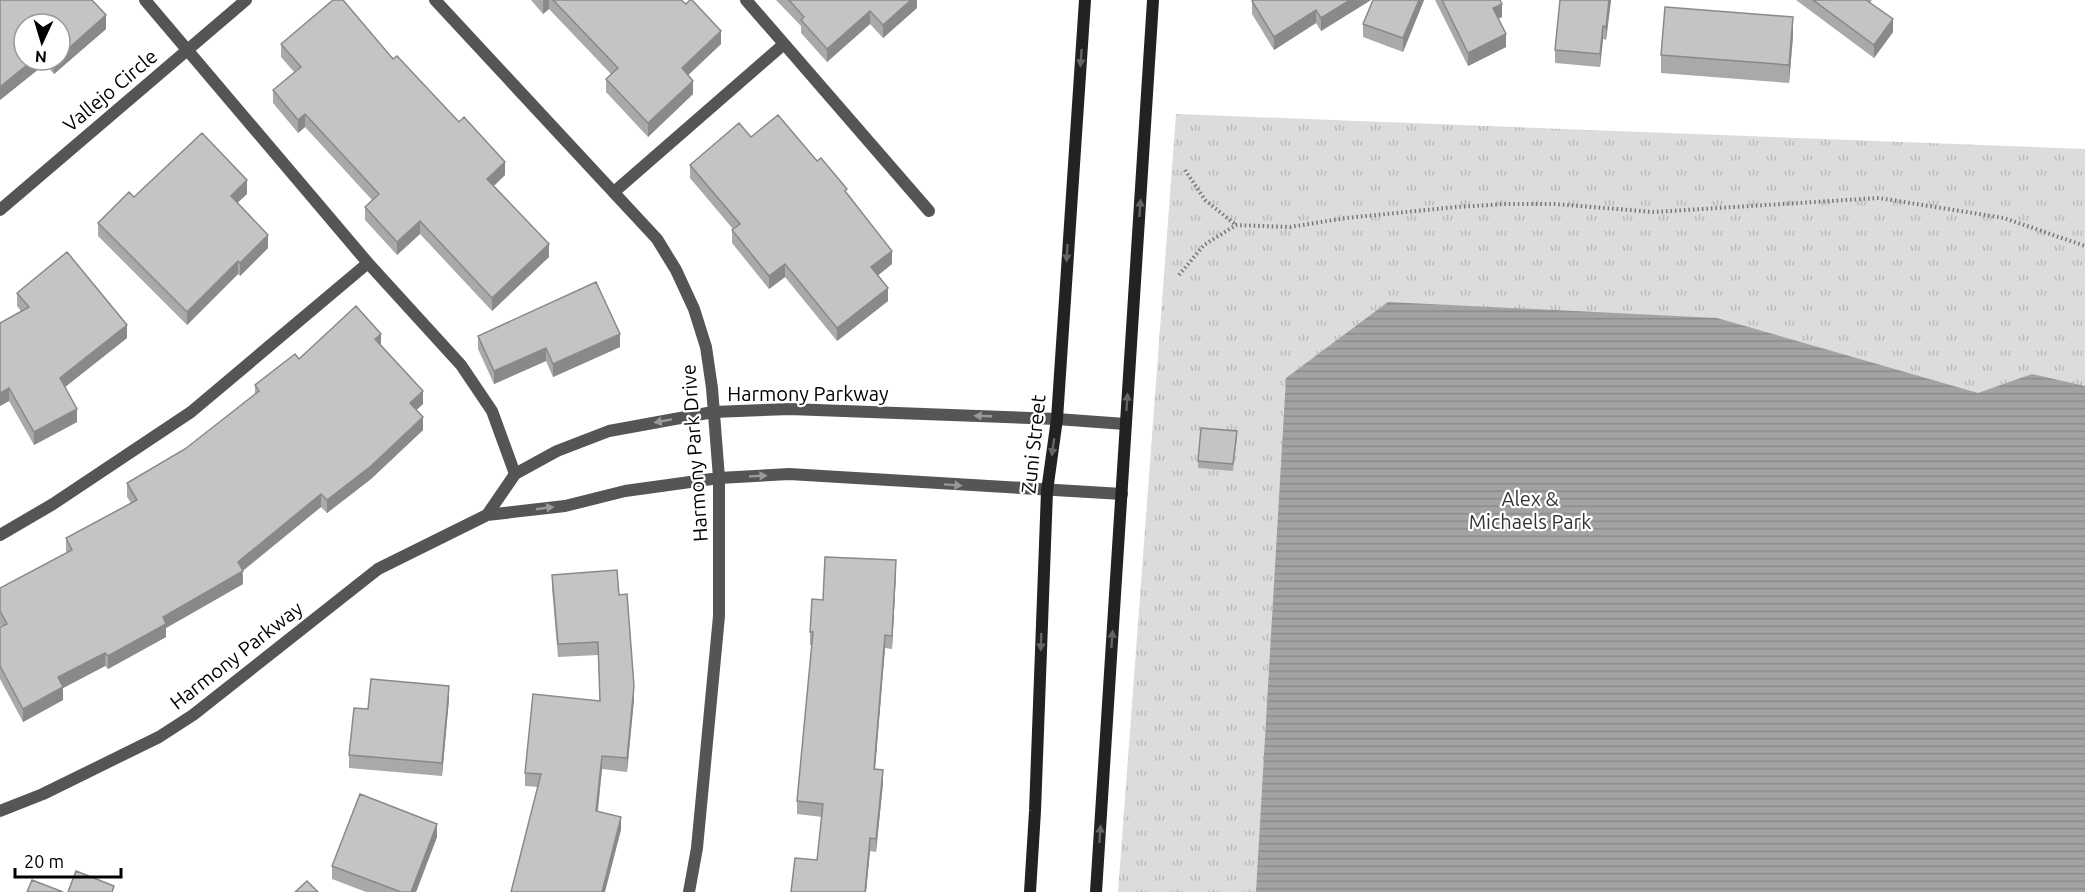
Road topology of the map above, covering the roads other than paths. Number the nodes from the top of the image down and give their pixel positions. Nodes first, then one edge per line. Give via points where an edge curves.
1 (145, 0) edge
2 (246, 0) edge
3 (435, 0) edge
4 (746, 0) edge
5 (1085, 0) edge
6 (1153, 0) edge
7 (784, 44) junction
8 (188, 49) junction
9 (614, 192) junction
10 (0, 210) edge
11 (929, 212) dead end
12 (368, 262) junction
13 (713, 412) junction
14 (1057, 419) junction
15 (1125, 424) junction
16 (514, 474) junction
17 (719, 478) junction
18 (1047, 491) junction
19 (1122, 494) junction
20 (487, 514) junction
21 (0, 535) edge
22 (0, 811) edge
23 (689, 892) edge
24 (1030, 892) edge
25 (1096, 892) edge

1 - 8 street
2 - 8 street, Vallejo Circle
3 - 9 street, Harmony Park Drive
4 - 7 street
5 -> 14 main road, Zuni Street
15 -> 6 main road
7 - 9 street
7 - 11 street
8 - 10 street, Vallejo Circle
8 - 12 street
9 - 13 street, Harmony Park Drive via 657,239 694,309 706,347
12 - 16 street via 461,365 492,411
12 - 21 street via 191,412
14 -> 13 street, Harmony Parkway via 790,409
13 -> 16 street, Harmony Parkway via 609,431 557,451
13 - 17 street, Harmony Park Drive
14 - 15 street, Harmony Parkway
14 -> 18 main road, Zuni Street
15 - 19 main road
16 - 20 street, Harmony Parkway
17 -> 18 street, Harmony Parkway via 789,474
20 -> 17 street, Harmony Parkway via 564,506 625,491
17 - 23 street, Harmony Park Drive via 719,616 698,848
18 - 19 street, Harmony Parkway
18 -> 24 main road, Zuni Street
25 -> 19 main road
20 - 22 street, Harmony Parkway via 378,569 193,715 159,737

